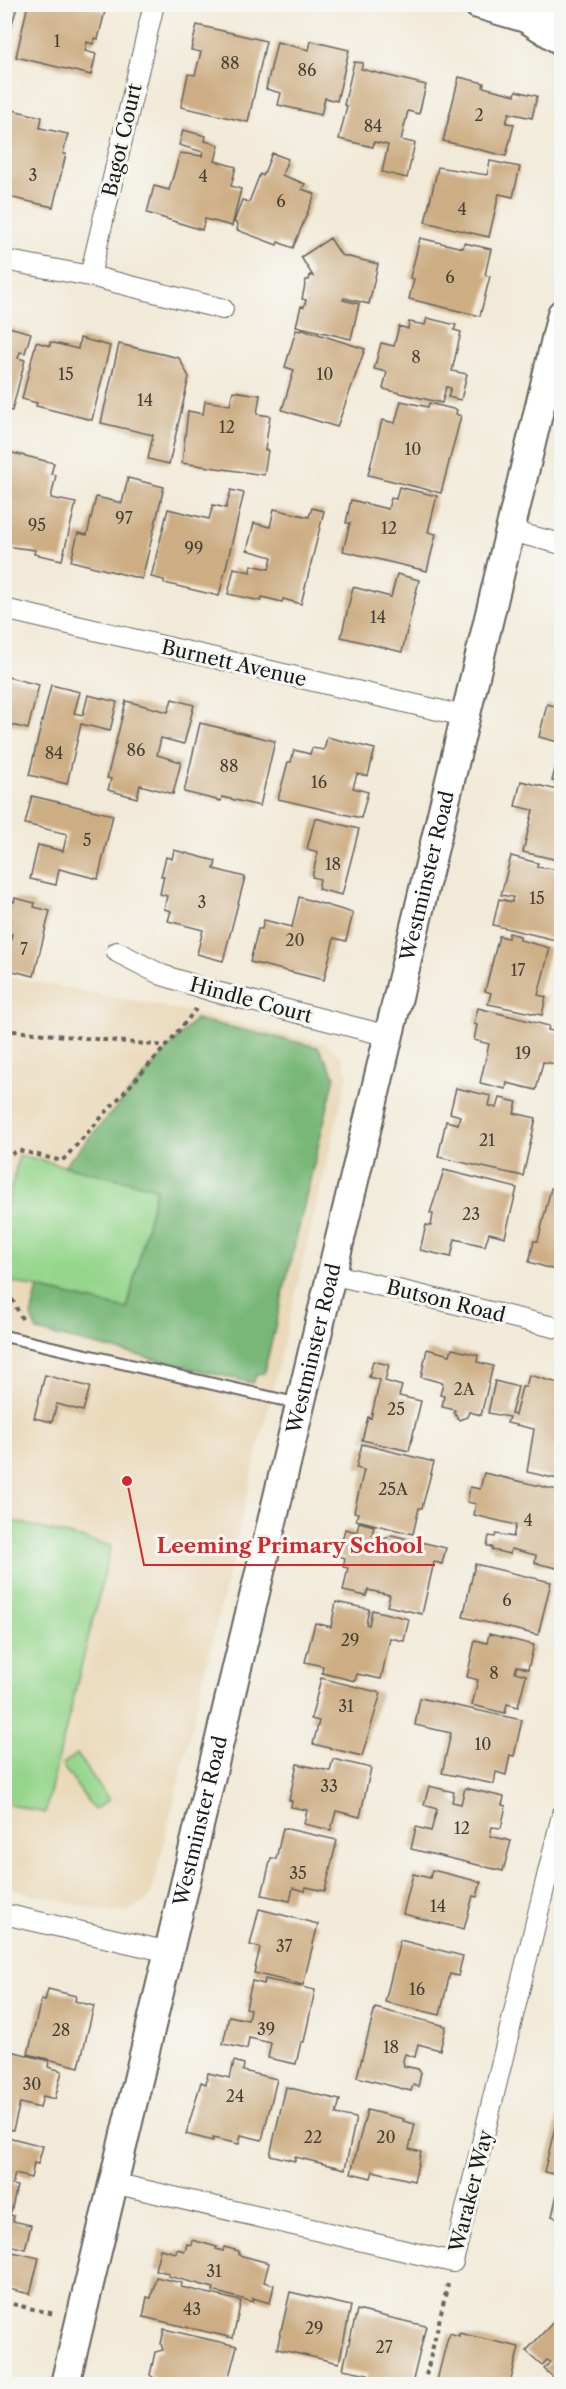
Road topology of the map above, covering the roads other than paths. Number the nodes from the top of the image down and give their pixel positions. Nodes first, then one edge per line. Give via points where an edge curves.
1 (154, 4) edge
2 (478, 4) edge
3 (526, 18) junction
4 (561, 19) edge
5 (561, 41) edge
6 (4, 260) edge
7 (90, 276) junction
8 (224, 309) dead end
9 (561, 314) edge
10 (510, 531) junction
11 (561, 544) edge
12 (4, 609) edge
13 (464, 716) junction
14 (117, 952) dead end
15 (389, 1036) junction
16 (332, 1274) junction
17 (561, 1329) edge
18 (4, 1336) edge
19 (300, 1404) junction
20 (561, 1815) edge
21 (4, 1914) edge
22 (169, 1952) junction
23 (113, 2183) junction
24 (65, 2385) edge

1 - 7 street, Bagot Court
2 - 3 main road
3 - 4 main road
3 - 5 main road
6 - 7 street
7 - 8 street
9 - 10 main road, Westminster Road
10 - 11 street
10 - 13 main road, Westminster Road
12 - 13 street, Burnett Avenue
13 - 15 main road, Westminster Road
14 - 15 street, Hindle Court via 162,975 212,991
15 - 16 main road, Westminster Road
16 - 17 street, Butson Road
16 - 19 main road, Westminster Road
18 - 19 lane
19 - 22 main road, Westminster Road
20 - 23 street, Waraker Way via 453,2262
21 - 22 street
22 - 23 main road, Westminster Road
23 - 24 main road, Westminster Road

